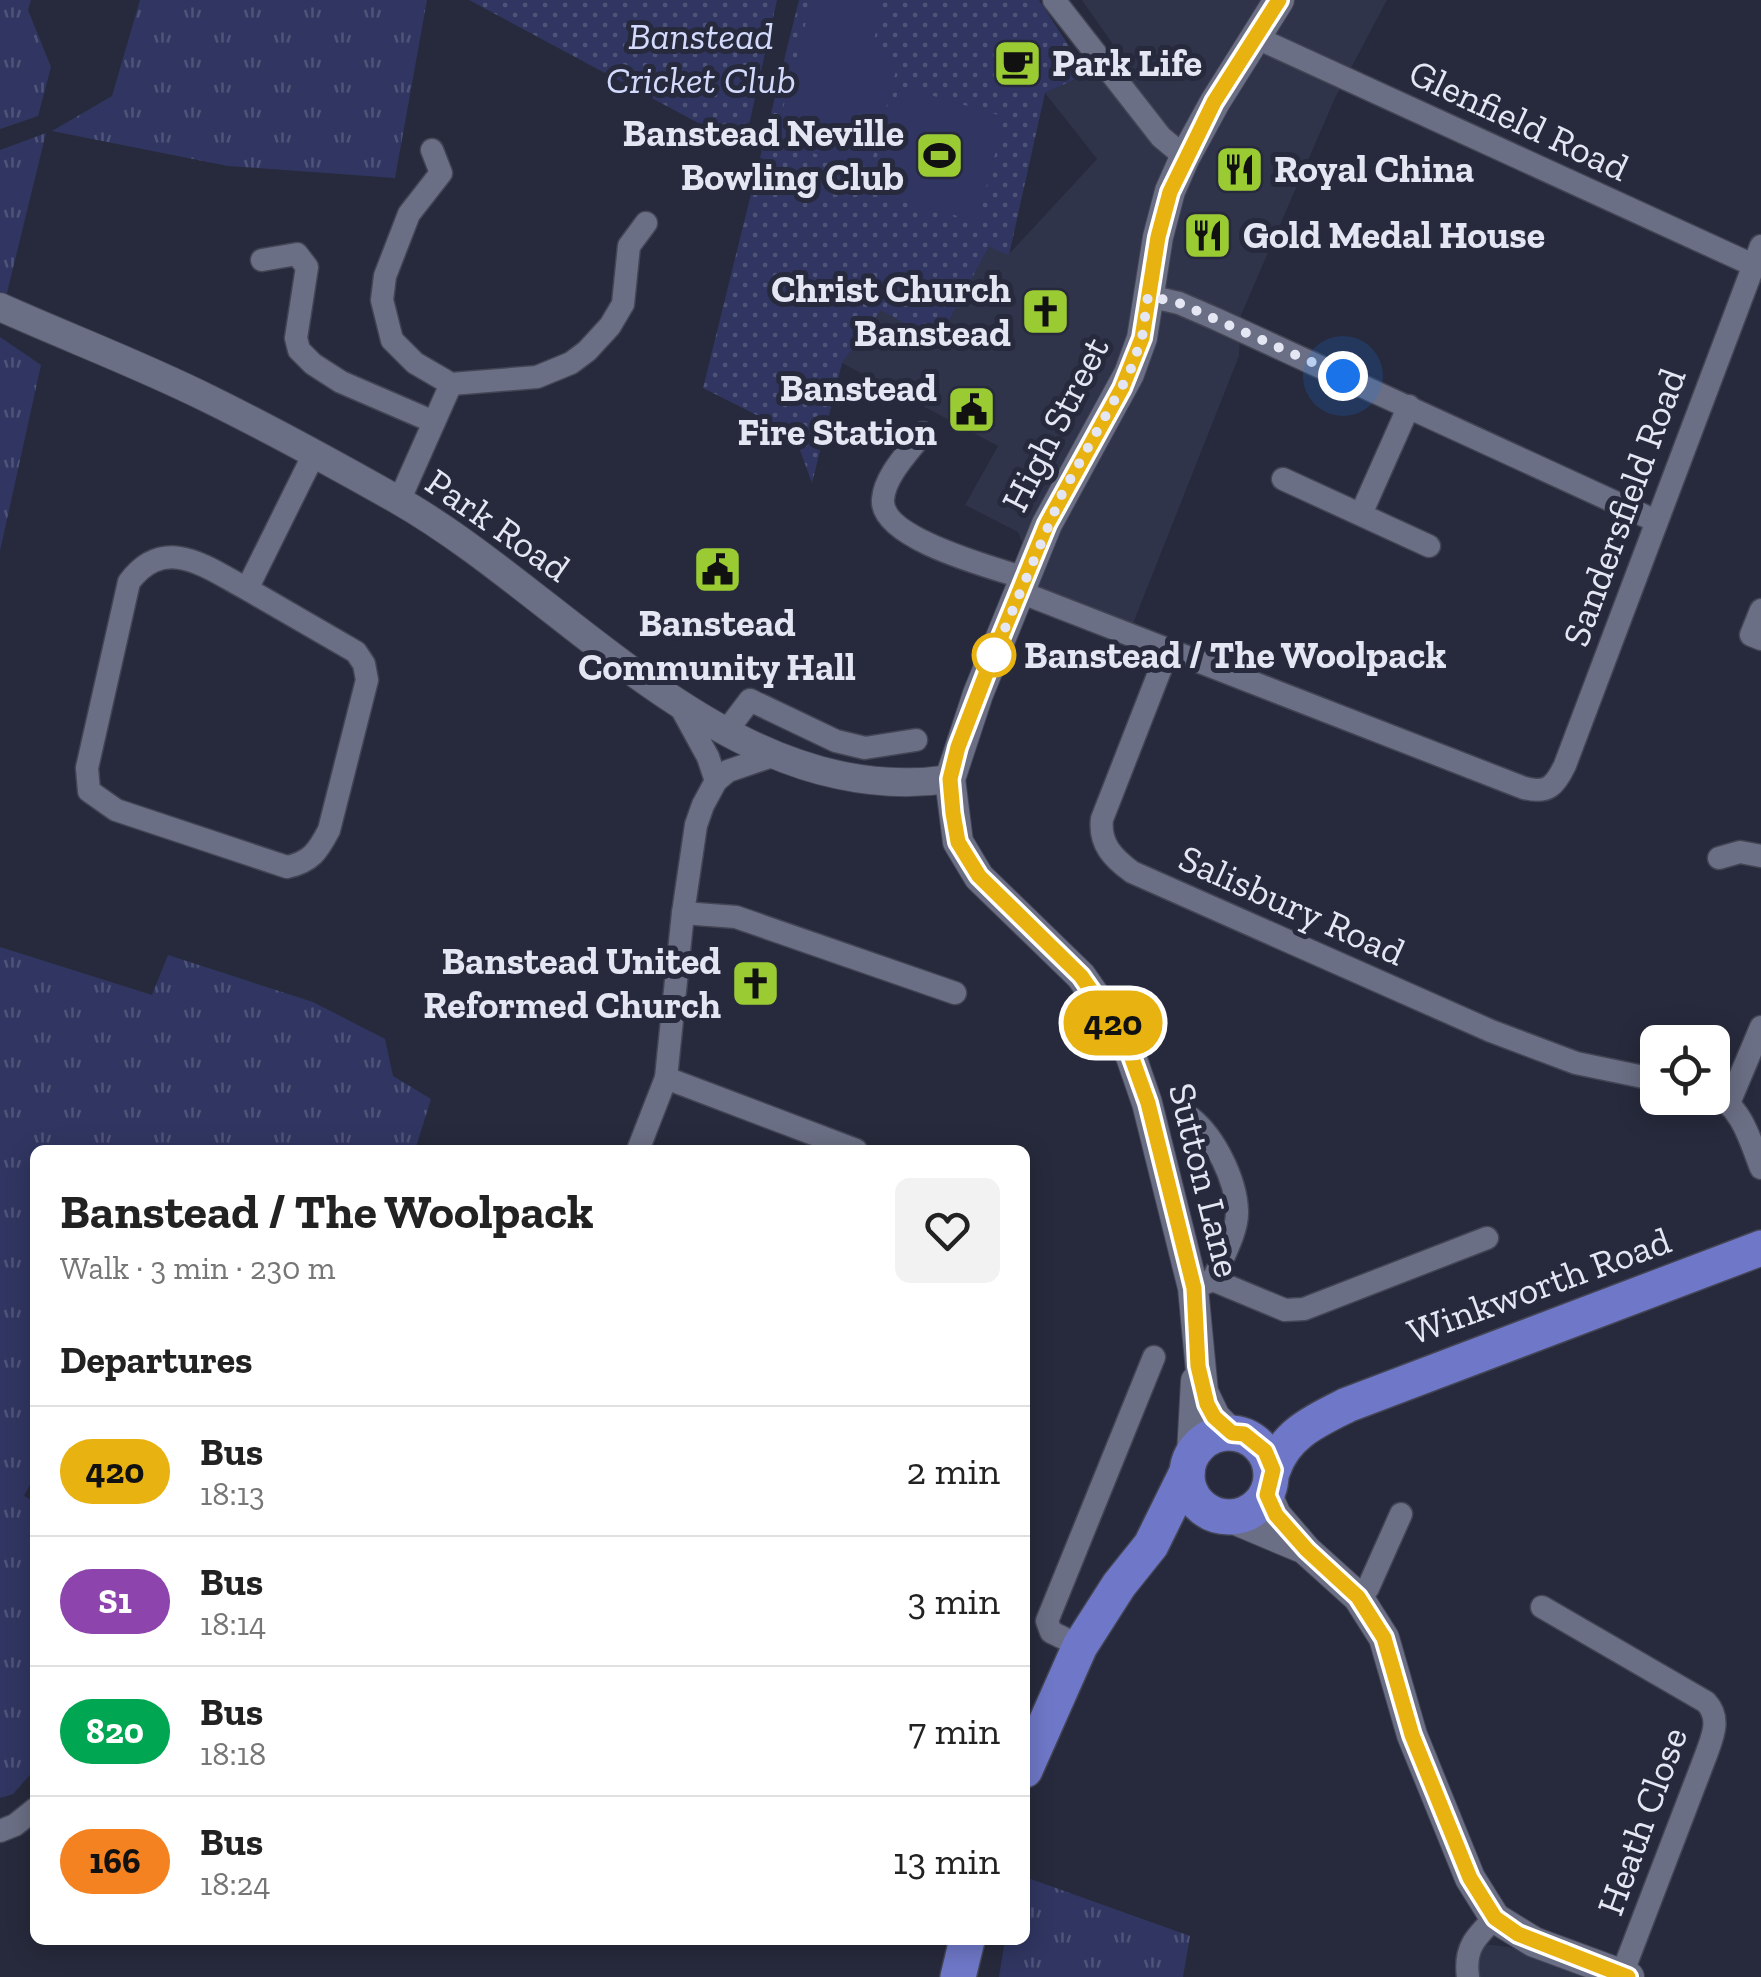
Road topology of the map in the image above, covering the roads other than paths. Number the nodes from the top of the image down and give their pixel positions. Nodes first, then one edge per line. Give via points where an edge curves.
1 (1054, 0) edge
2 (1278, 0) edge
3 (1256, 38) junction
4 (432, 150) dead end
5 (1185, 157) junction
6 (646, 223) dead end
7 (1757, 255) edge
8 (262, 260) dead end
9 (1148, 296) junction
10 (0, 308) edge
11 (451, 384) junction
12 (1408, 406) junction
13 (434, 422) junction
14 (923, 433) dead end
15 (314, 454) junction
16 (1283, 478) dead end
17 (399, 500) junction
18 (1361, 514) junction
19 (1656, 521) junction
20 (1429, 546) dead end
21 (1022, 585) junction
22 (247, 589) junction
23 (1761, 610) edge
24 (1761, 639) edge
25 (1168, 650) junction
26 (679, 704) junction
27 (725, 733) junction
28 (916, 740) dead end
29 (865, 748) junction
30 (776, 755) junction
31 (859, 778) junction
32 (950, 779) junction
33 (716, 780) junction
34 (1761, 856) edge
35 (1718, 858) dead end
36 (684, 914) junction
37 (955, 992) dead end
38 (1761, 1027) edge
39 (1640, 1076) edge
40 (666, 1078) junction
41 (1730, 1082) edge
42 (1730, 1107) edge
43 (1191, 1118) dead end
44 (640, 1145) edge
45 (843, 1145) edge
46 (1761, 1168) edge
47 (1488, 1238) dead end
48 (1761, 1248) edge
49 (1203, 1284) junction
50 (1154, 1357) dead end
51 (1198, 1366) junction
52 (1347, 1405) junction
53 (1238, 1434) junction
54 (1190, 1463) junction
55 (1270, 1482) junction
56 (1401, 1514) dead end
57 (1221, 1516) junction
58 (1151, 1545) junction
59 (1307, 1550) junction
60 (1358, 1597) junction
61 (1542, 1607) dead end
62 (1080, 1646) junction
63 (1030, 1759) edge
64 (30, 1813) edge
65 (0, 1831) edge
66 (1495, 1918) junction
67 (966, 1945) edge
68 (1625, 1976) edge
69 (958, 1977) edge
70 (1468, 1977) edge

1 - 5 street via 1161,138
2 - 3 main road, High Street
3 - 5 main road, High Street
3 - 7 street, Glenfield Road
4 - 11 street via 441,173 409,214 384,276 382,300 392,340 414,363
5 - 9 main road, High Street via 1162,222
6 - 11 street via 628,246 623,304 587,350 537,378
7 - 19 street, Sandersfield Road
8 - 13 street via 297,254 307,267 296,338 313,364
9 - 12 street via 1179,303
9 - 21 main road, High Street via 1129,374 1062,494
10 - 15 street, Park Road via 206,397
11 - 13 street
12 - 18 street
12 - 19 street
13 - 17 street
14 - 21 street via 883,496 891,520 930,546
15 - 17 street, Park Road
15 - 22 street
16 - 18 street
17 - 26 street, Park Road
18 - 20 street
19 - 25 street, Sandersfield Road via 1566,765 1548,790 1524,788
21 - 25 street
21 - 32 main road, High Street
22 - 22 street via 178,558 164,556 138,569 120,611 87,768 89,792 116,810 287,867 306,863 328,830 367,680 356,652
23 - 24 street via 1751,635
25 - 39 street, Salisbury Road via 1102,819 1104,845 1116,860 1491,1031 1576,1063
26 - 27 street, Park Road
26 - 33 street
27 - 29 street via 750,700
27 - 30 street, Park Road
28 - 29 street
29 - 31 street
30 - 31 street, Park Road
30 - 33 street
31 - 32 street, Park Road
32 - 49 main road, Sutton Lane via 958,842 979,876 1081,976 1125,1039
33 - 36 street via 696,825
34 - 35 street
36 - 37 street via 736,916
36 - 40 street
38 - 41 street
40 - 44 street
40 - 45 street
42 - 46 street
43 - 49 street via 1216,1144 1237,1210
47 - 49 street via 1413,1256 1304,1308 1284,1310
48 - 52 main road, Winkworth Road
49 - 51 main road, Sutton Lane
50 - 62 street via 1046,1620 1051,1632
51 - 53 main road, Sutton Lane via 1214,1417
51 - 54 main road, Sutton Lane
52 - 53 main road, Winkworth Road
52 - 55 main road, Winkworth Road via 1288,1441
53 - 54 main road via 1210,1437
53 - 55 main road via 1265,1451
54 - 57 main road via 1190,1491 1198,1504
54 - 58 main road
55 - 57 main road via 1259,1505
55 - 59 main road via 1276,1515
56 - 60 street
57 - 58 main road via 1178,1525
57 - 59 main road
58 - 62 main road
59 - 60 main road
60 - 66 main road via 1384,1638 1412,1735 1470,1878
61 - 68 street, Heath Close via 1706,1702 1715,1718
62 - 63 main road
64 - 65 street
66 - 68 main road via 1534,1942
66 - 70 street via 1465,1956
67 - 69 main road

